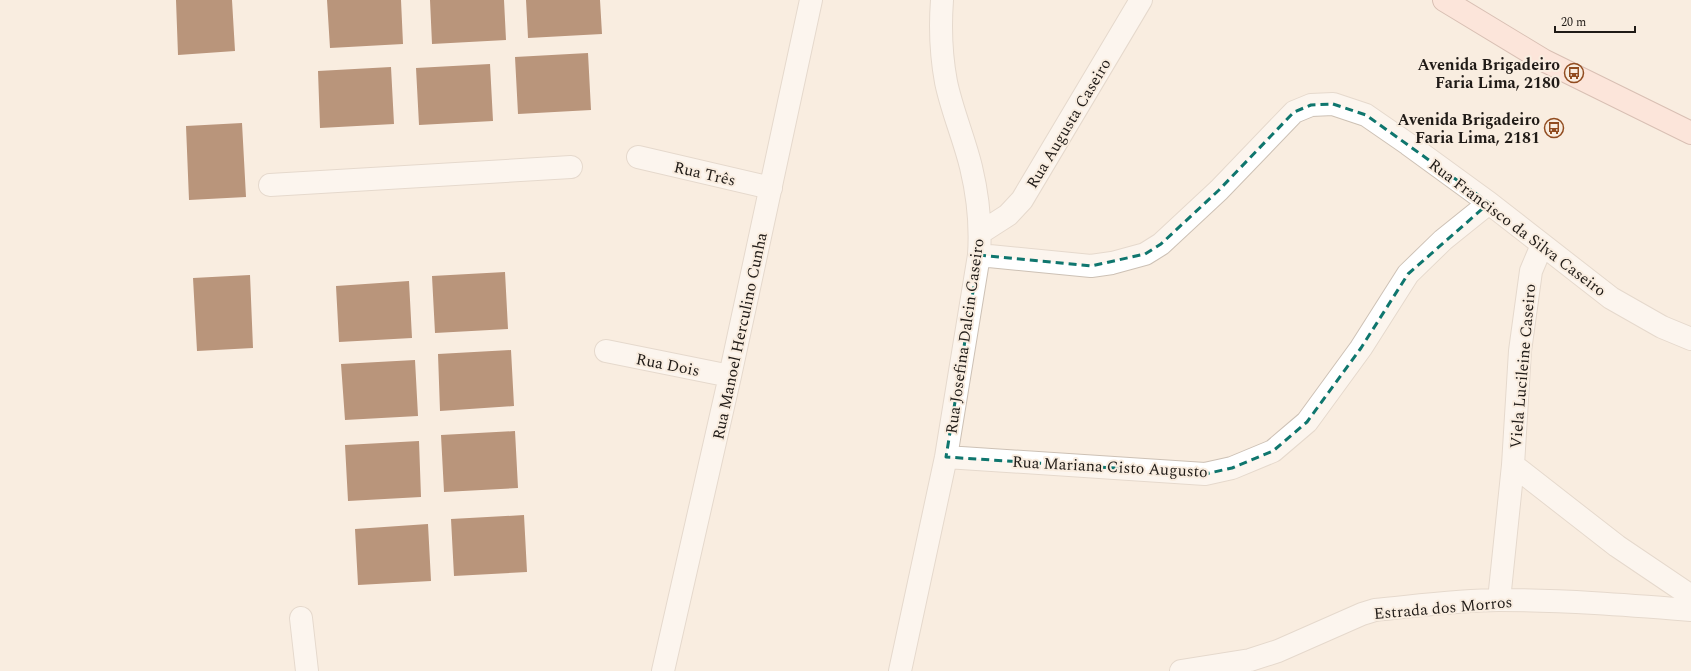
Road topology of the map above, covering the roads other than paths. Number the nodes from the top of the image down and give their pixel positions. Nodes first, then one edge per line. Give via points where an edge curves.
1 (809, 0) edge
2 (942, 0) edge
3 (1141, 0) edge
4 (1444, 0) edge
5 (1691, 133) edge
6 (638, 157) dead end
7 (571, 167) dead end
8 (270, 185) dead end
9 (771, 188) junction
10 (1489, 203) junction
11 (980, 233) junction
12 (1542, 245) junction
13 (979, 255) junction
14 (1691, 339) edge
15 (606, 351) dead end
16 (730, 376) junction
17 (946, 457) junction
18 (1513, 465) junction
19 (1691, 596) edge
20 (1499, 600) junction
21 (1691, 610) edge
22 (300, 618) dead end
23 (306, 671) edge
24 (663, 671) edge
25 (900, 671) edge
26 (1181, 671) edge

1 - 9 street, Rua Manoel Herculino Cunha
2 - 11 street, Rua Josefina Dalcin Caseiro via 942,46 946,81 971,166
3 - 11 street, Rua Augusta Caseiro via 1022,200 1008,215
4 - 5 main road via 1543,60
6 - 9 street, Rua Três
7 - 8 street
9 - 16 street, Rua Manoel Herculino Cunha
10 - 12 street, Rua Francisco da Silva Caseiro
10 - 13 street, Rua Francisco da Silva Caseiro via 1366,115 1332,104 1311,105 1294,112 1219,190 1161,244 1145,254 1091,266
10 - 17 street, Rua Mariana Cisto Augusto via 1443,240 1408,274 1361,348 1307,422 1273,451 1232,468 1205,474
11 - 13 street, Rua Josefina Dalcin Caseiro
12 - 14 street, Rua Francisco da Silva Caseiro via 1611,298 1662,327
12 - 18 street, Viela Lucileine Caseiro via 1530,271 1520,351
13 - 17 street, Rua Josefina Dalcin Caseiro
15 - 16 street, Rua Dois
16 - 24 street, Rua Manoel Herculino Cunha
17 - 25 street, Rua Josefina Dalcin Caseiro
18 - 19 street, Viela Lucileine Caseiro via 1617,546
18 - 20 street, Viela Lucileine Caseiro
20 - 21 street, Estrada dos Morros via 1595,602
20 - 26 street, Estrada dos Morros via 1375,610 1278,652 1250,660
22 - 23 street

